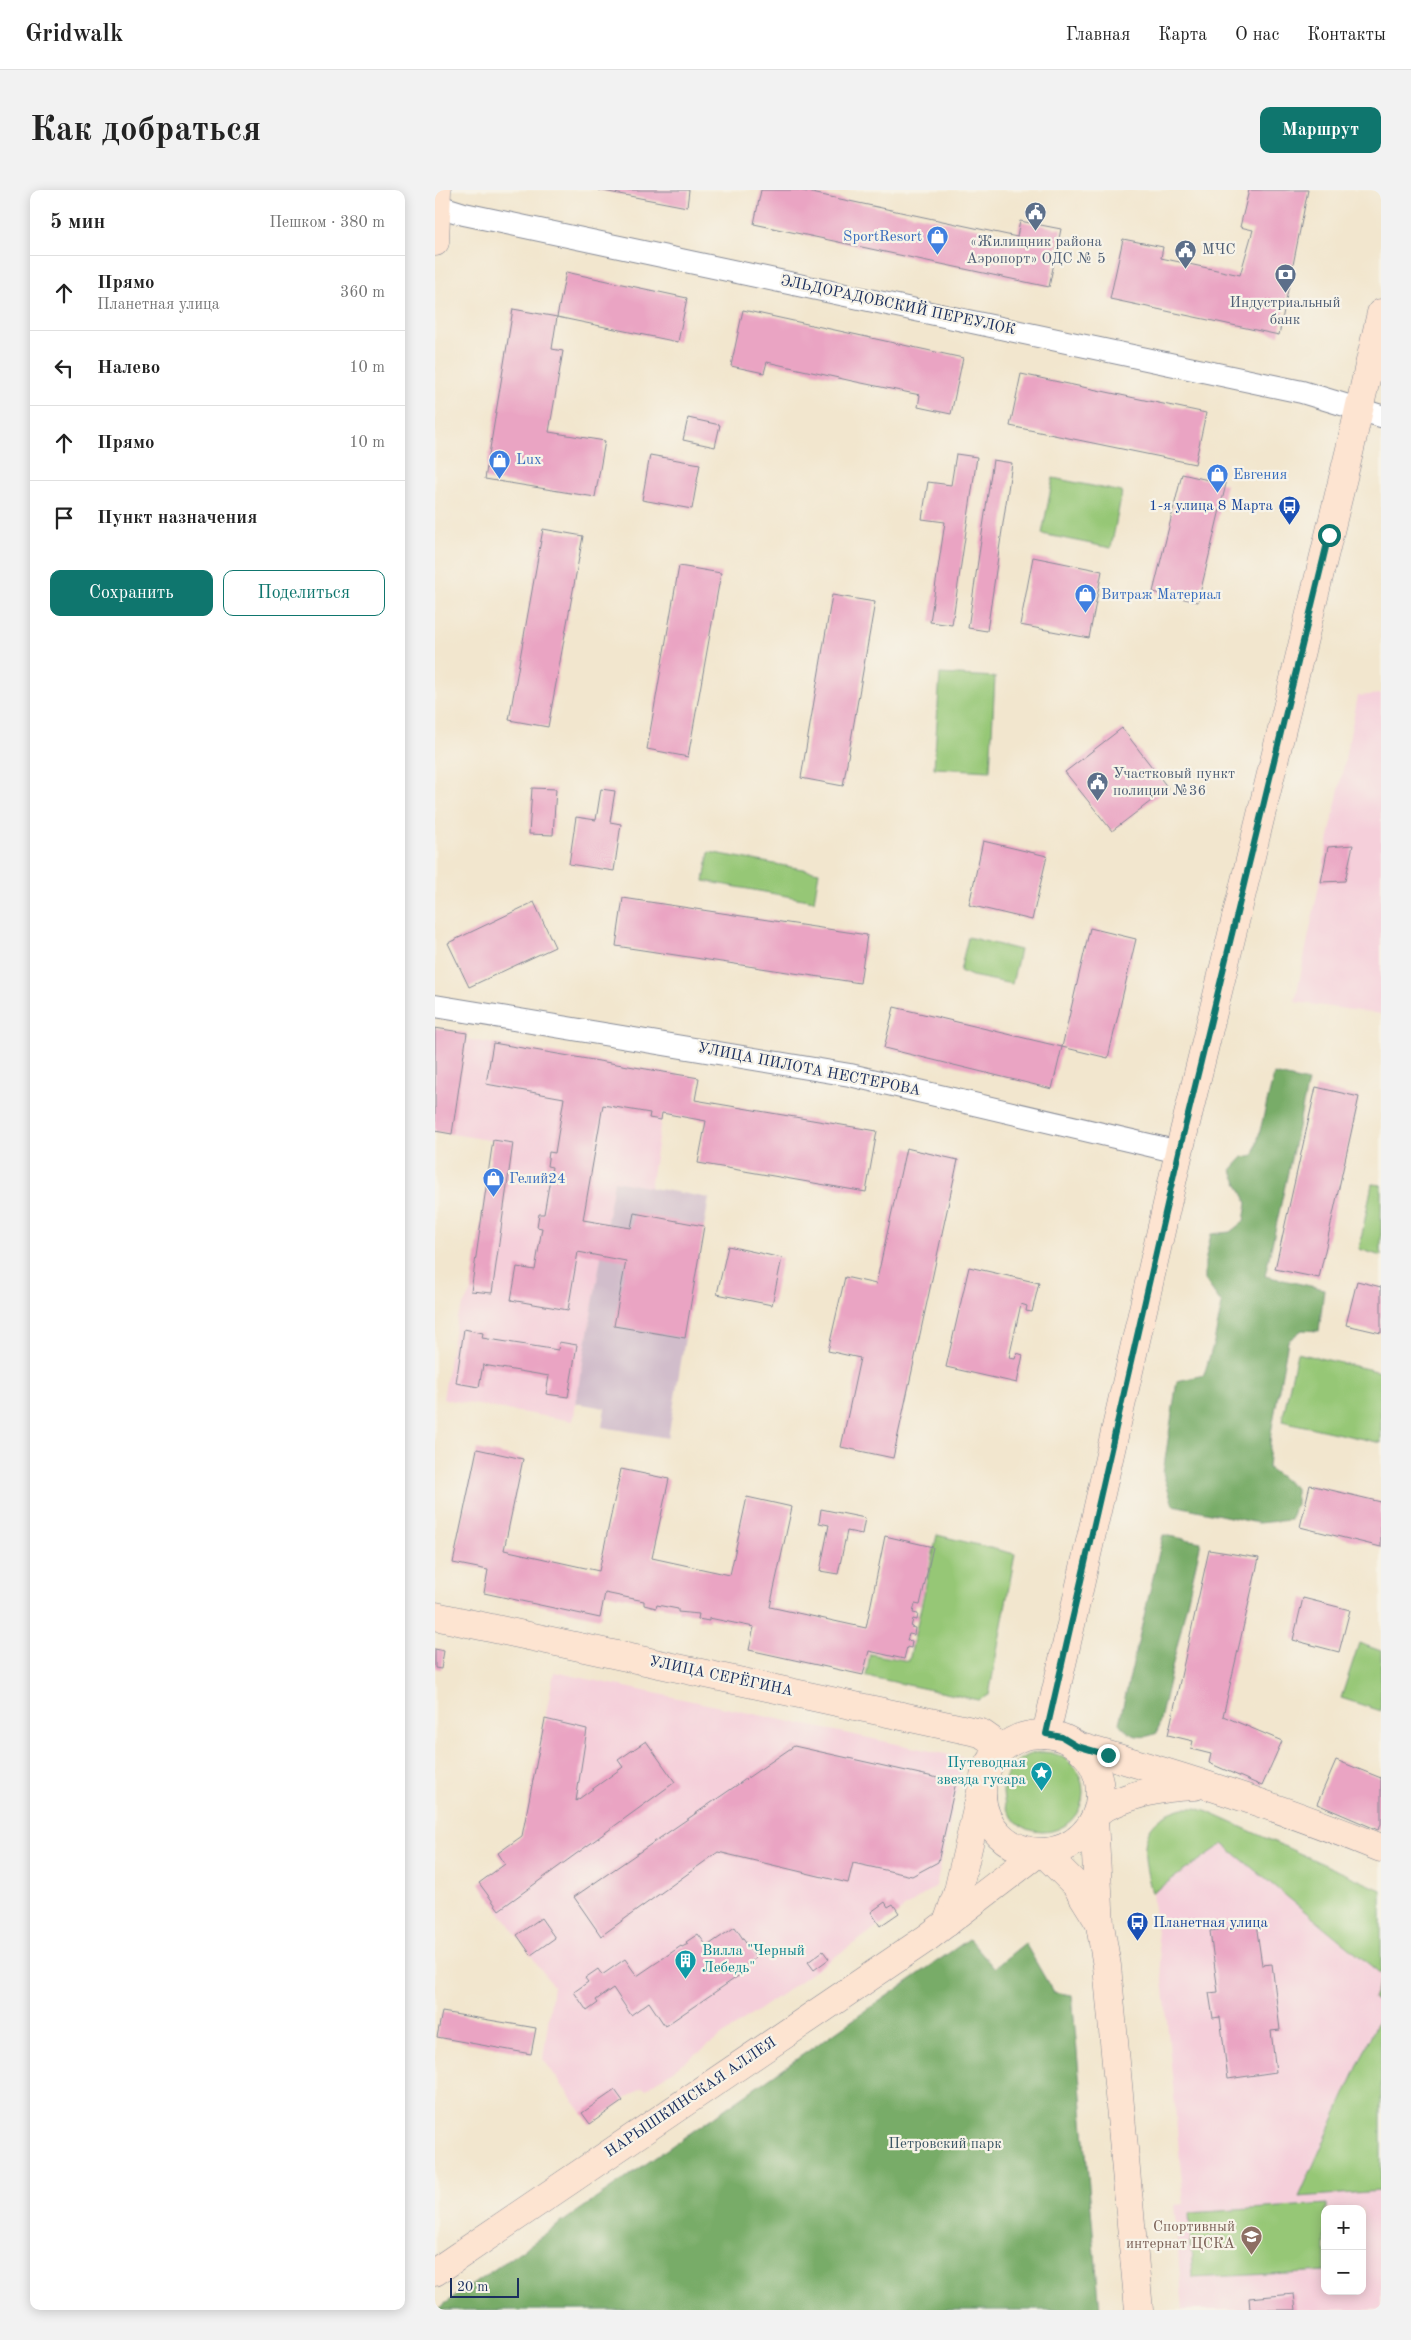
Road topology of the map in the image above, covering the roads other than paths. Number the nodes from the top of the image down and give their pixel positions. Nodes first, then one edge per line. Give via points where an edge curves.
1 (436, 200) edge
2 (435, 242) edge
3 (1381, 313) edge
4 (1370, 413) edge
5 (435, 1006) edge
6 (1179, 1152) junction
7 (435, 1616) edge
8 (1046, 1734) junction
9 (1077, 1746) junction
10 (996, 1753) junction
11 (1212, 1785) junction
12 (981, 1788) junction
13 (1096, 1815) junction
14 (1381, 1848) edge
15 (1041, 1853) junction
16 (947, 1923) junction
17 (1100, 1925) junction
18 (435, 2272) edge
19 (1139, 2310) edge

1 - 2 street
1 - 4 street, ЭЛЬДОРАДОВСКИЙ ПЕРЕУЛОК via 464,214 1302,392
3 - 4 street
4 - 6 street
5 - 6 street, УЛИЦА ПИЛОТА НЕСТЕРОВА via 850,1075
6 - 8 street
7 - 10 street, УЛИЦА СЕРЁГИНА via 981,1733 991,1740
8 - 9 street via 1062,1737
8 - 10 street via 1019,1738
9 - 11 street
9 - 13 street via 1091,1761 1099,1781 1101,1796
10 - 12 street
11 - 13 street via 1167,1787 1132,1796
11 - 14 street
12 - 15 street via 984,1812 996,1832 1015,1847
12 - 16 street via 958,1891
13 - 15 street via 1081,1838 1061,1850
13 - 17 street
15 - 16 street, НАРЫШКИНСКАЯ АЛЛЕЯ
15 - 17 street via 1075,1886
16 - 18 street, НАРЫШКИНСКАЯ АЛЛЕЯ
17 - 19 street via 1107,1966

